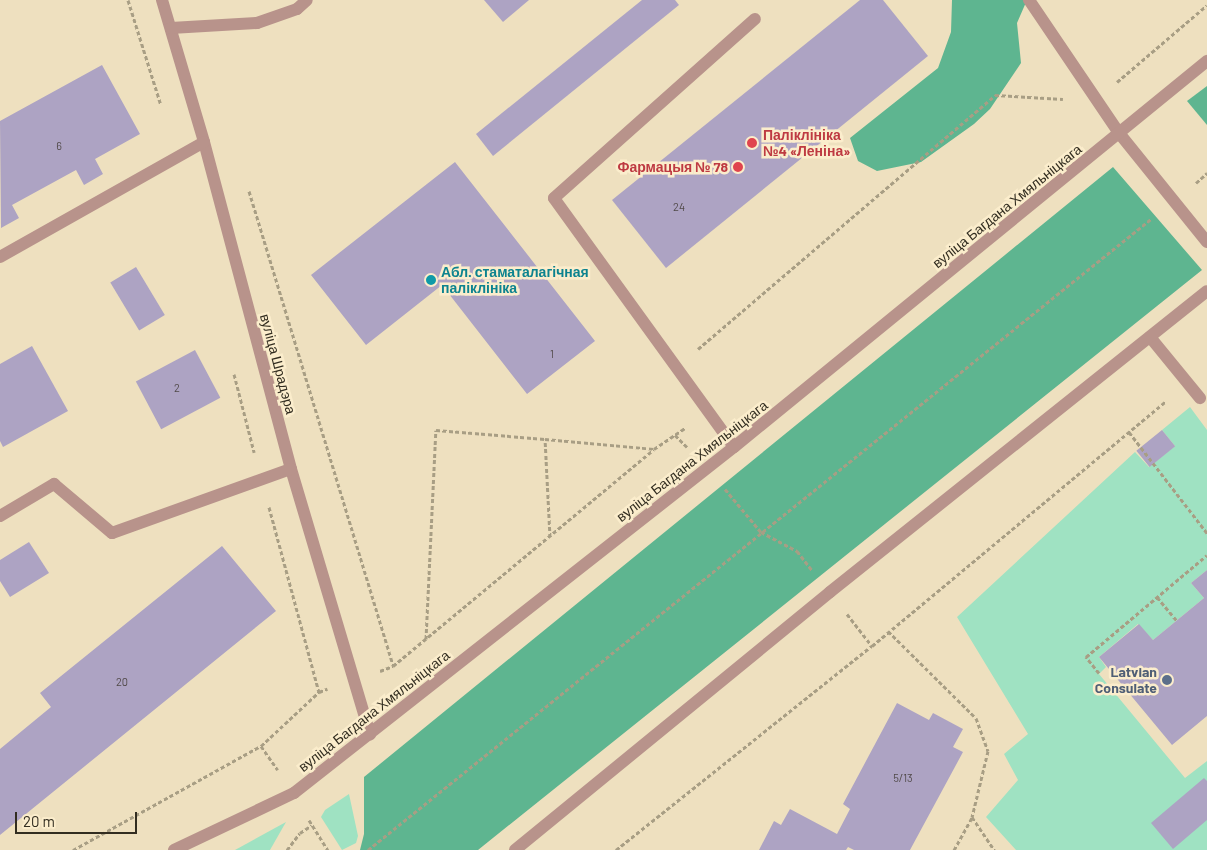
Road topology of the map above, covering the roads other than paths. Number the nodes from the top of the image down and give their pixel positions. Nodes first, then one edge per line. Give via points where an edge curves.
1 (162, 0) edge
2 (307, 0) edge
3 (1029, 0) edge
4 (755, 19) dead end
5 (171, 28) junction
6 (1207, 61) edge
7 (1119, 133) junction
8 (204, 142) junction
9 (1207, 242) edge
10 (0, 257) edge
11 (1207, 292) edge
12 (1150, 337) junction
13 (1200, 398) dead end
14 (734, 448) junction
15 (291, 469) junction
16 (0, 516) edge
17 (370, 734) junction
18 (174, 850) edge
19 (515, 850) edge

1 - 5 street, вуліца Шрадэра
2 - 5 street via 297,9 257,24
3 - 7 street
4 - 14 street via 554,198
5 - 8 street, вуліца Шрадэра
6 - 7 street, вуліца Багдана Хмяльніцкага
7 - 9 street
7 - 14 street, вуліца Багдана Хмяльніцкага
8 - 10 street
8 - 15 street, вуліца Шрадэра
11 - 12 street
12 - 13 street
12 - 19 street via 830,592
14 - 17 street, вуліца Багдана Хмяльніцкага
15 - 16 street via 112,533 54,484
15 - 17 street, вуліца Шрадэра
17 - 18 street, вуліца Багдана Хмяльніцкага via 294,793

